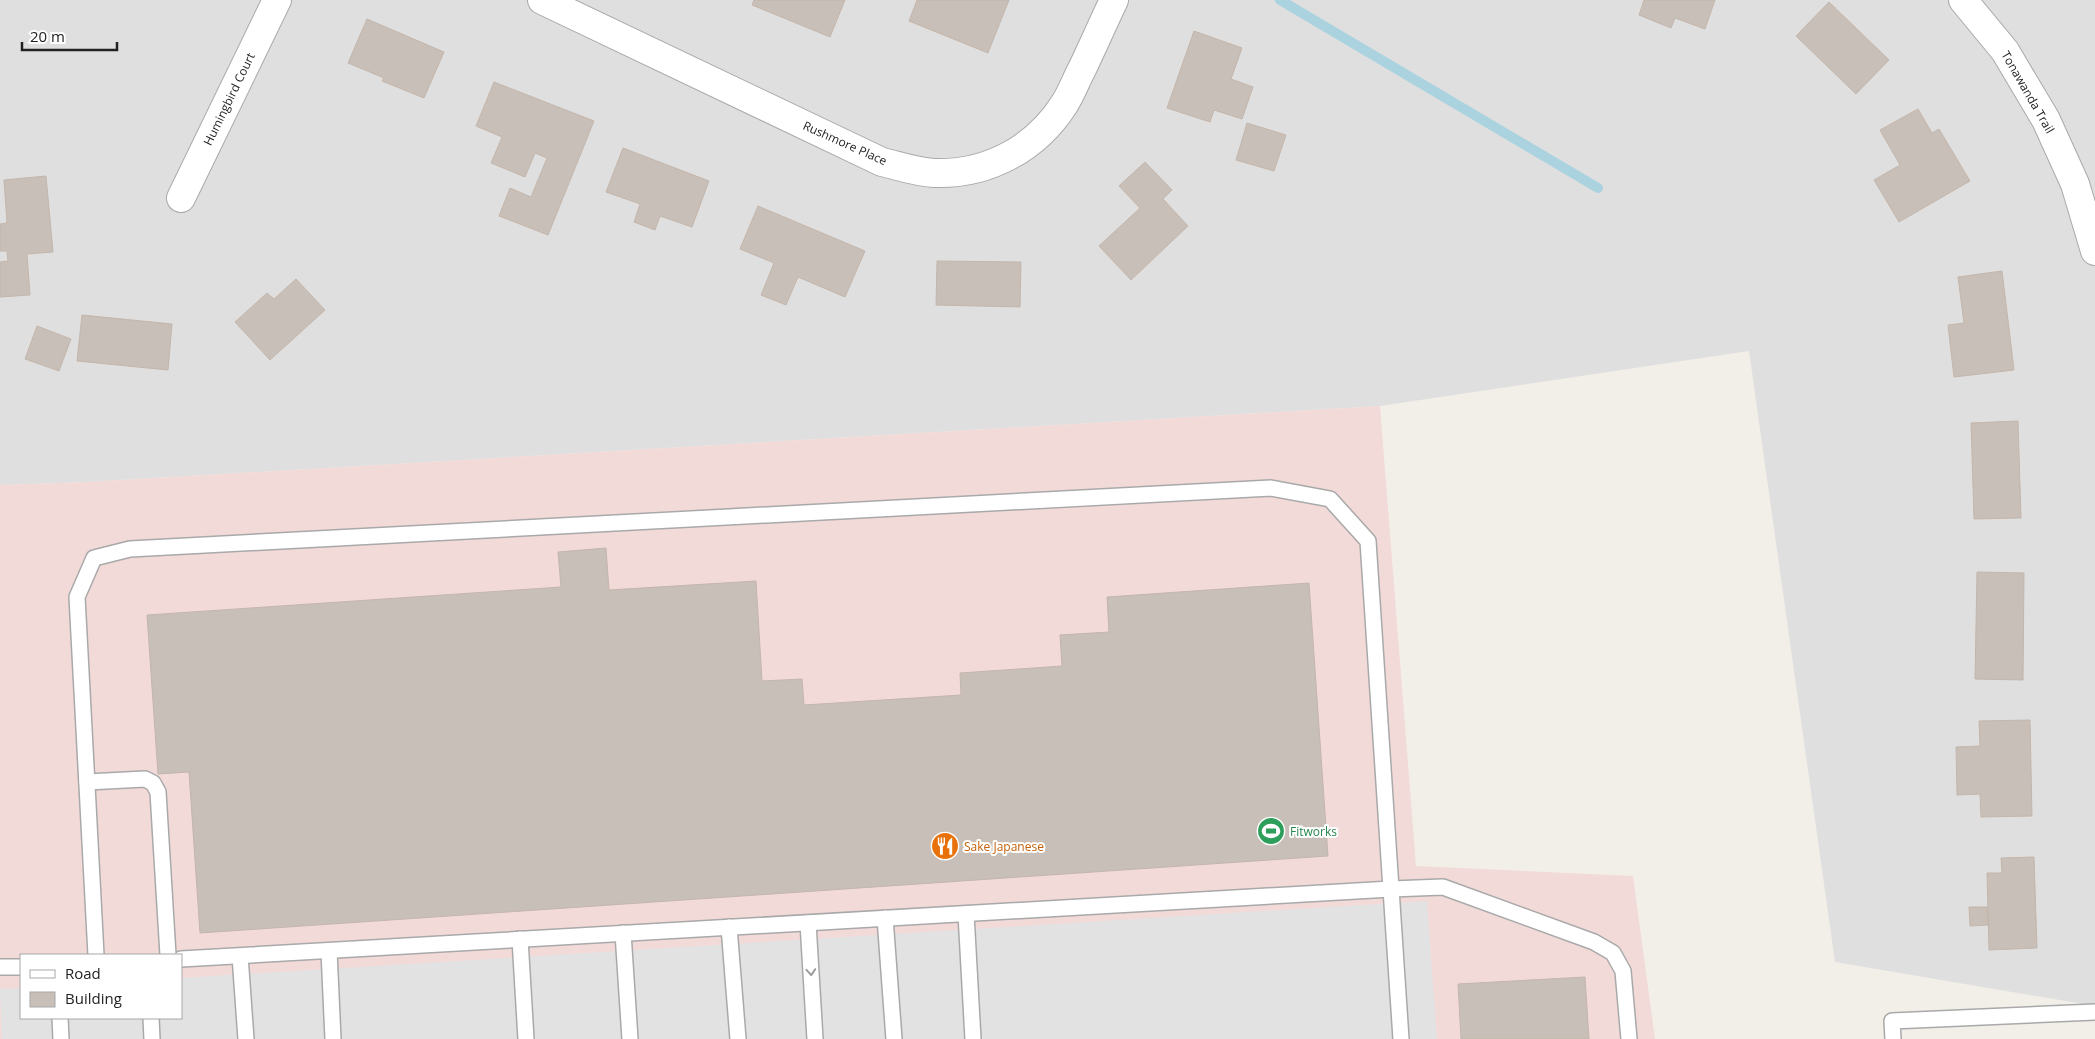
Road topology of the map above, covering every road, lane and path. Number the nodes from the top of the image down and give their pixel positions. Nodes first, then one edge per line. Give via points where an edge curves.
1 (277, 0) edge
2 (542, 0) edge
3 (1114, 0) edge
4 (1963, 0) edge
5 (181, 198) dead end
6 (2095, 251) edge
7 (87, 782) junction
8 (1391, 889) junction
9 (966, 914) junction
10 (885, 918) junction
11 (808, 923) junction
12 (730, 927) junction
13 (623, 933) junction
14 (520, 940) junction
15 (329, 951) junction
16 (96, 954) edge
17 (168, 954) edge
18 (240, 956) junction
19 (182, 959) edge
20 (0, 967) edge
21 (20, 967) edge
22 (2095, 1012) edge
23 (60, 1019) edge
24 (151, 1019) edge
25 (61, 1039) edge
26 (152, 1039) edge
27 (246, 1039) edge
28 (333, 1039) edge
29 (526, 1039) edge
30 (630, 1039) edge
31 (738, 1039) edge
32 (815, 1039) edge
33 (894, 1039) edge
34 (973, 1039) edge
35 (1401, 1039) edge
36 (1629, 1039) edge
37 (1893, 1039) edge

1 - 5 street, Humingbird Court
2 - 3 street, Rushmore Place via 882,162 934,173 981,168 1030,143 1066,102
4 - 6 street, Tonawanda Trail via 2004,51 2046,120 2074,184
7 - 8 lane via 77,597 94,558 140,549 1272,488 1330,499 1368,541
7 - 16 lane
7 - 17 lane via 145,780 153,783 158,792
8 - 9 lane
8 - 35 lane
8 - 36 lane via 1443,887 1594,942 1613,953 1624,971
9 - 10 lane
9 - 34 lane
10 - 11 lane
10 - 33 lane
11 - 12 lane
11 -> 32 lane
12 - 13 lane
12 - 31 lane
13 - 14 lane
13 - 30 lane
14 - 15 lane
14 - 29 lane
15 - 18 lane
15 - 28 lane
18 - 19 lane
18 - 27 lane
20 - 21 lane
22 - 37 lane via 1892,1021
23 - 25 lane
24 - 26 lane

